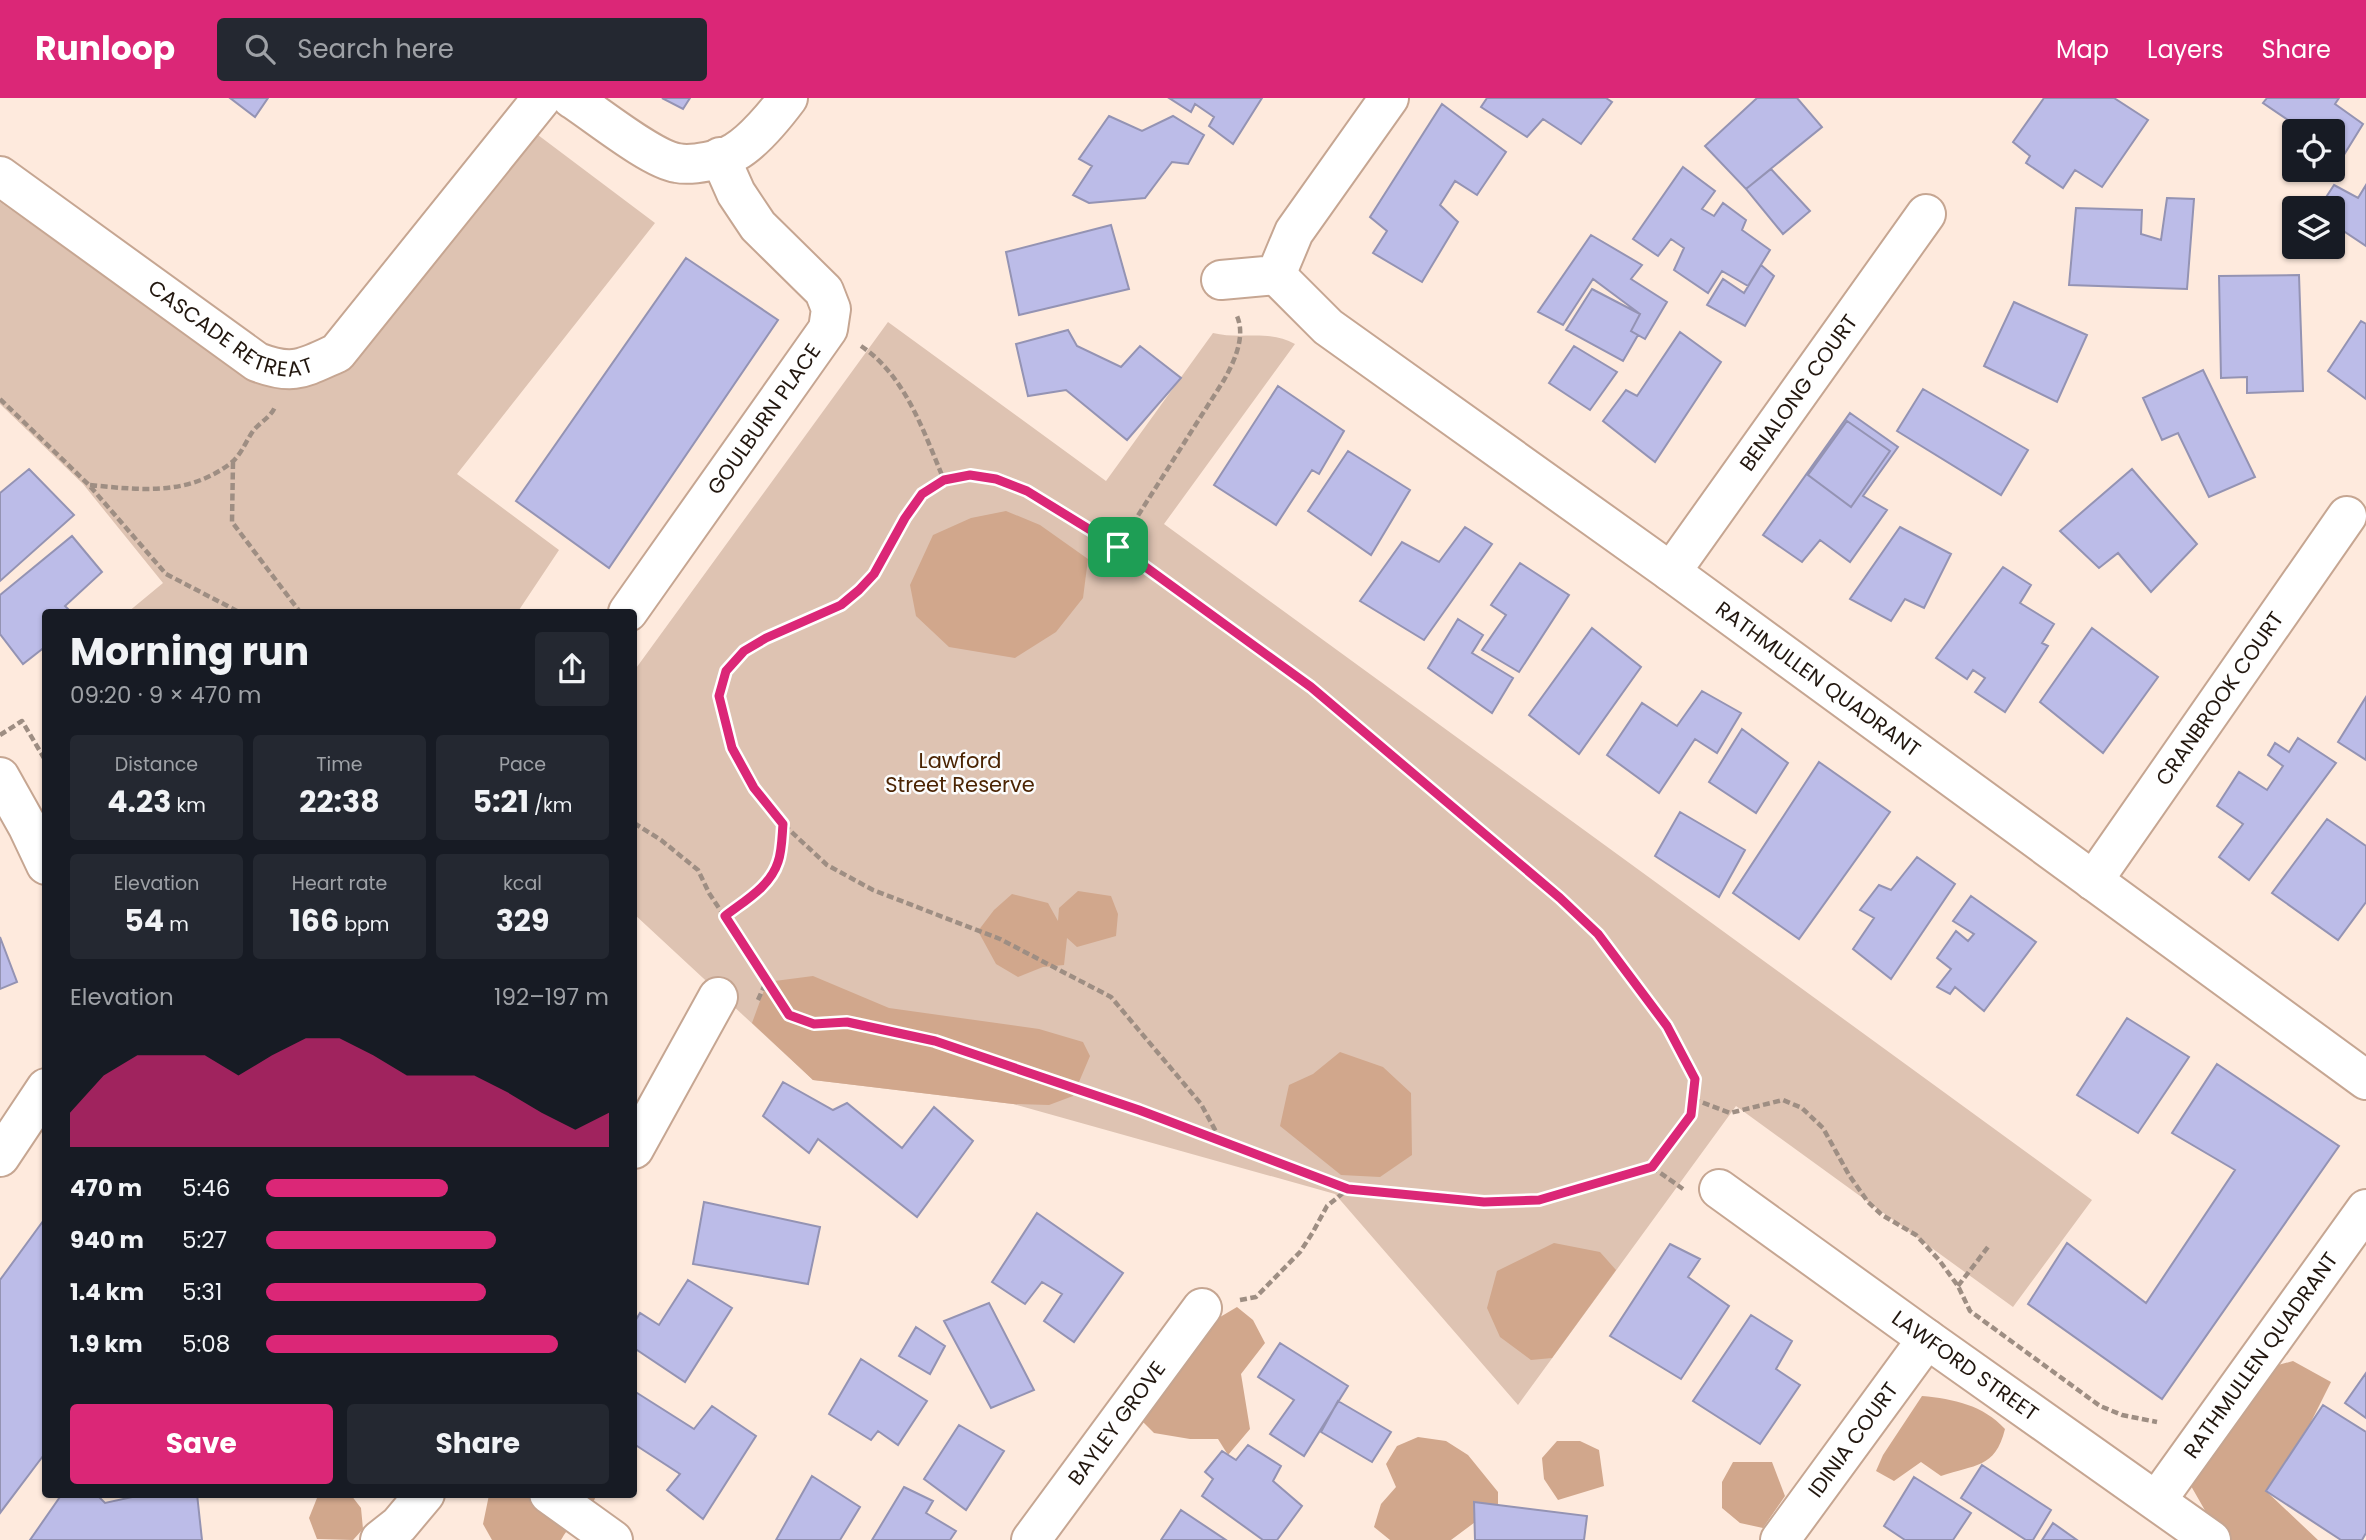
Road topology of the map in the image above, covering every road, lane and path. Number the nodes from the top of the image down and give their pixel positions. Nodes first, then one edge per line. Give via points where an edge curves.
1 (542, 98) edge
2 (571, 98) edge
3 (788, 98) edge
4 (1389, 98) edge
5 (720, 157) junction
6 (0, 176) edge
7 (1926, 214) dead end
8 (1276, 275) junction
9 (1221, 280) joint
10 (873, 354) dead end
11 (290, 369) junction
12 (0, 399) edge
13 (233, 461) junction
14 (944, 480) junction
15 (89, 485) junction
16 (2347, 516) dead end
17 (1118, 547) junction
18 (1671, 572) junction
19 (233, 609) edge
20 (298, 609) edge
21 (630, 609) edge
22 (0, 735) edge
23 (42, 755) edge
24 (0, 778) edge
25 (783, 824) junction
26 (637, 825) edge
27 (42, 857) edge
28 (2094, 881) junction
29 (725, 916) junction
30 (718, 997) dead end
31 (2366, 1080) edge
32 (42, 1094) edge
33 (1693, 1099) junction
34 (1220, 1139) junction
35 (637, 1144) edge
36 (0, 1157) edge
37 (1348, 1189) junction
38 (1719, 1189) dead end
39 (2366, 1209) edge
40 (1988, 1247) dead end
41 (1958, 1286) junction
42 (1202, 1308) joint
43 (1927, 1339) junction
44 (2157, 1422) dead end
45 (422, 1498) edge
46 (555, 1498) edge
47 (2157, 1500) junction
48 (380, 1540) edge
49 (613, 1540) edge
50 (1031, 1540) edge
51 (1780, 1540) edge
52 (2211, 1540) edge

1 - 11 street, CASCADE RETREAT via 337,353 302,369
2 - 5 street via 652,152 677,163
3 - 5 street via 735,153
4 - 8 street via 1294,232
5 - 21 street, GOULBURN PLACE via 758,226 824,291 831,309 828,329
6 - 11 street, CASCADE RETREAT via 257,362
7 - 18 street, BENALONG COURT
8 - 9 street
8 - 18 street, RATHMULLEN QUADRANT via 1328,327
9 - 17 path via 1240,322 1237,355
10 - 14 path via 910,400
11 - 13 path via 272,414 255,429
12 - 15 path
13 - 15 path via 194,484 148,490
13 - 20 path via 232,522
14 - 17 path via 970,475 996,479 1027,491
14 - 25 path via 922,494 874,574 859,590 841,605 744,651 726,671 719,696 732,748 754,788
15 - 19 path via 166,574
16 - 28 street, CRANBROOK COURT
17 - 33 path via 1311,687 1598,934 1667,1026 1695,1079
18 - 28 street, RATHMULLEN QUADRANT
22 - 23 path via 22,721
24 - 27 street
25 - 29 path via 773,876
25 - 34 path via 827,865 873,890 1000,939 1111,998 1201,1104
26 - 29 path via 698,870
28 - 31 street, RATHMULLEN QUADRANT
29 - 34 path via 789,1015 814,1024 847,1022 935,1041
30 - 35 street
32 - 36 street
33 - 37 path via 1691,1115 1652,1167 1539,1200 1484,1202
33 - 41 path via 1730,1113 1783,1100 1802,1108 1823,1128 1868,1202 1916,1235
34 - 37 path
37 - 42 path via 1327,1206 1300,1252 1255,1297
38 - 43 street, LAWFORD STREET
39 - 47 street, RATHMULLEN QUADRANT
40 - 41 path
41 - 44 path via 1970,1311 2101,1406
42 - 50 street, BAYLEY GROVE
43 - 47 street, LAWFORD STREET
43 - 51 street, IDINIA COURT
45 - 48 street
46 - 49 street
47 - 52 street, LAWFORD STREET

